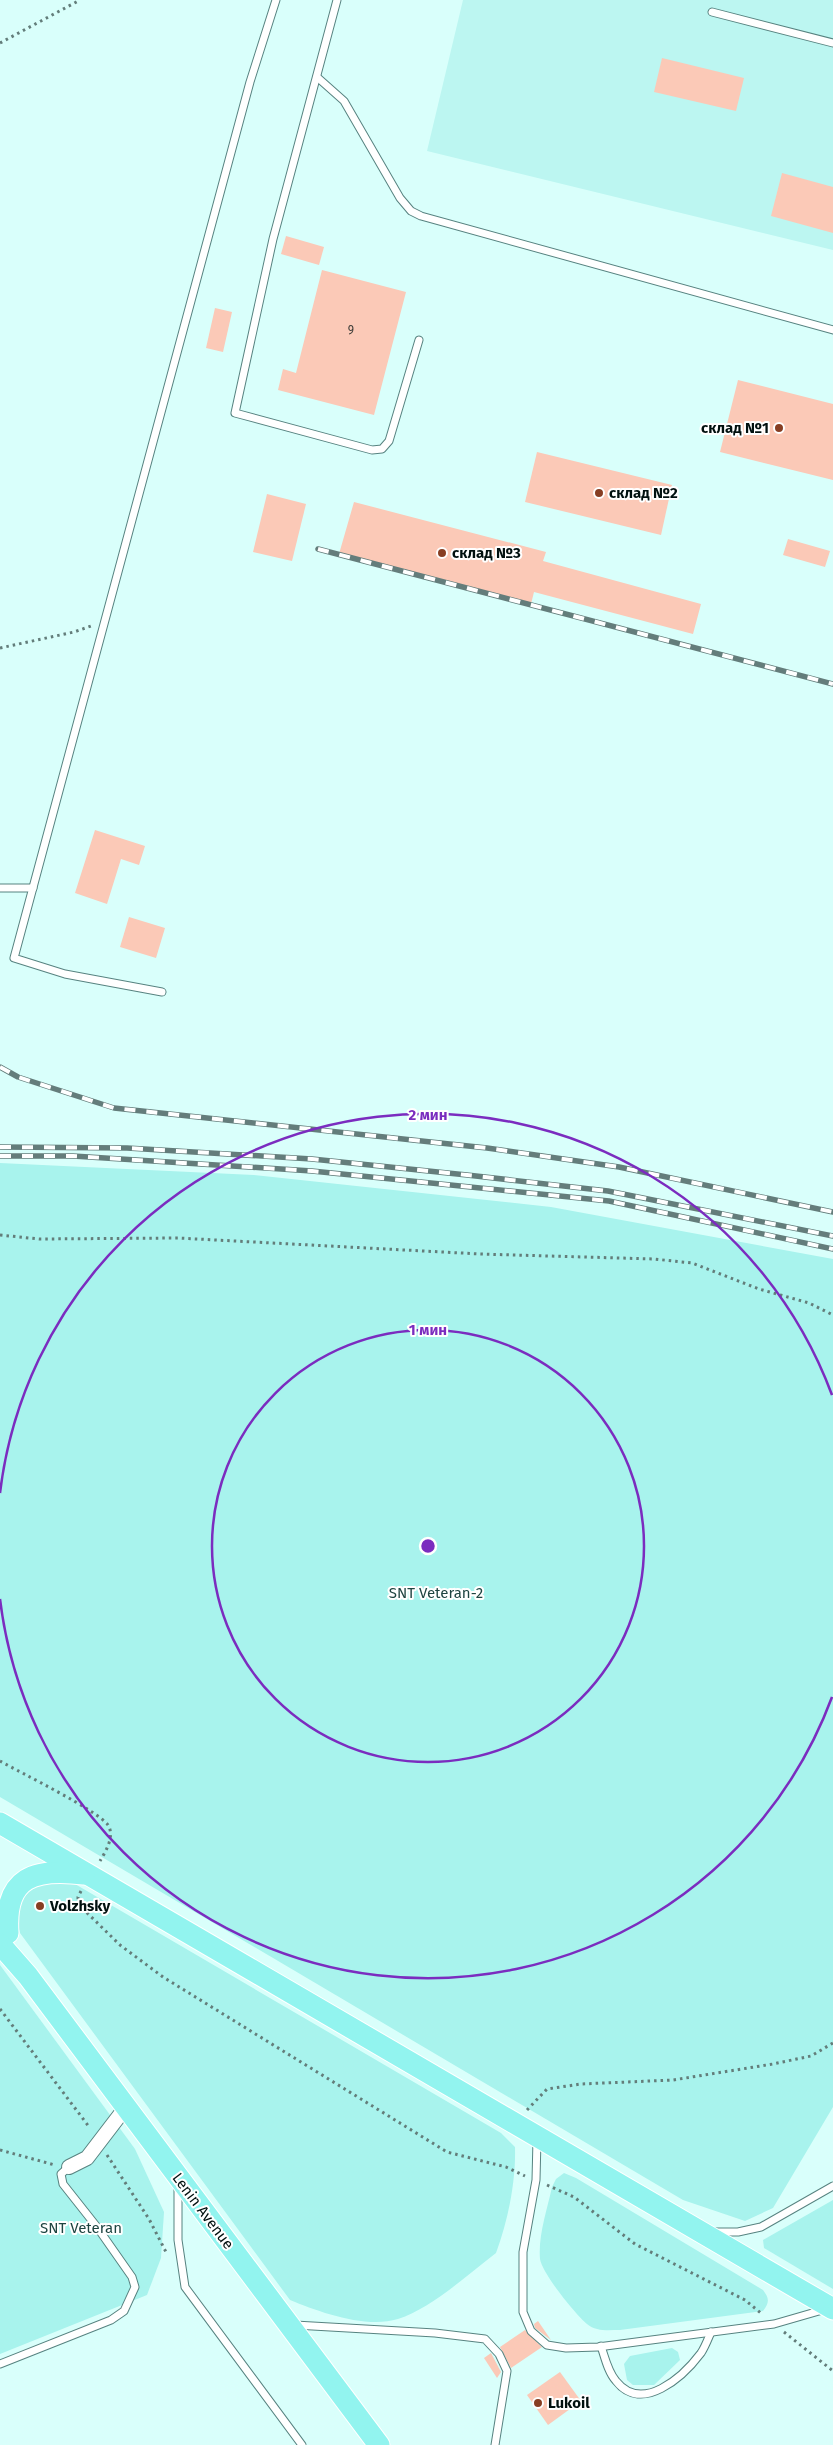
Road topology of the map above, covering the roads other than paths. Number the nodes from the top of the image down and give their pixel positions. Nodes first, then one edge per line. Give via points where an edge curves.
1 (276, 0) edge
2 (337, 0) edge
3 (712, 12) dead end
4 (833, 43) edge
5 (317, 77) junction
6 (833, 330) edge
7 (418, 340) dead end
8 (0, 888) edge
9 (33, 888) junction
10 (162, 992) dead end
11 (0, 1823) edge
12 (91, 1875) junction
13 (3, 1932) edge
14 (126, 2107) junction
15 (537, 2135) junction
16 (69, 2167) joint
17 (178, 2178) junction
18 (833, 2186) edge
19 (688, 2224) junction
20 (832, 2308) edge
21 (289, 2324) junction
22 (711, 2332) junction
23 (600, 2346) junction
24 (0, 2364) edge
25 (302, 2445) edge
26 (379, 2445) edge
27 (495, 2445) edge

1 - 9 lane via 250,82
2 - 5 lane
3 - 4 lane
5 - 6 lane via 344,101 400,198 420,216
5 - 7 lane via 273,239 234,414 372,450 382,449 389,441
8 - 9 lane
9 - 10 lane via 14,958 65,974
11 - 12 main road
12 - 13 main road via 62,1871 30,1877 12,1896
12 - 15 main road
13 - 14 main road, Lenin Avenue via 28,1976
14 - 16 street via 87,2158
14 - 17 main road, Lenin Avenue
15 - 19 main road
15 - 23 lane via 536,2180 523,2252 523,2312 530,2331 547,2345 566,2348
16 - 24 lane via 61,2174 63,2184 97,2227 135,2287 124,2311 111,2320
17 - 21 main road, Lenin Avenue
17 - 25 lane via 176,2216 185,2287
18 - 19 lane via 761,2227 738,2232 713,2232
19 - 20 main road
20 - 22 lane via 774,2324
21 - 26 main road, Lenin Avenue
21 - 27 lane via 435,2333 485,2340 499,2354 507,2371
22 - 23 lane
22 - 23 lane via 702,2352 686,2370 653,2394 638,2395 616,2382

